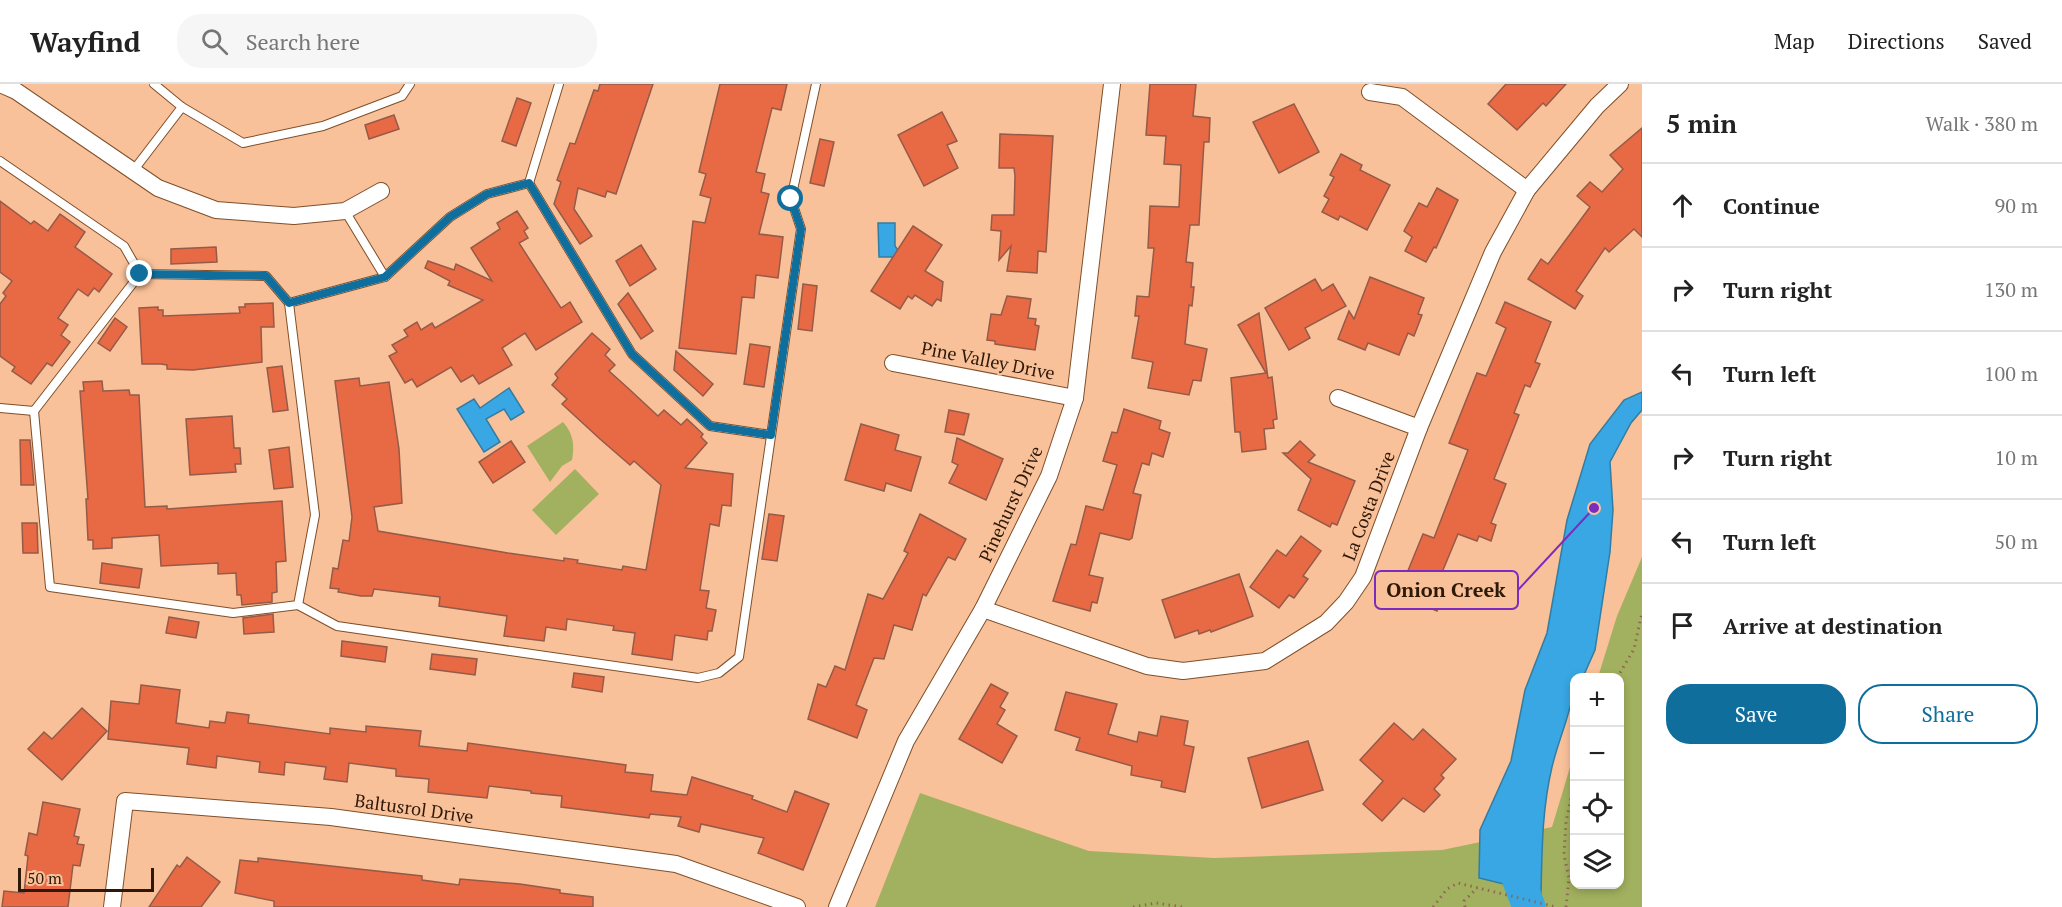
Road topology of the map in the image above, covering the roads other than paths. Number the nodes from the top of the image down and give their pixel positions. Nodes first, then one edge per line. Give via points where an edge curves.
1 (0, 84) edge
2 (154, 84) edge
3 (410, 84) edge
4 (559, 84) edge
5 (816, 84) edge
6 (1112, 84) edge
7 (1620, 84) edge
8 (1370, 92) dead end
9 (182, 107) junction
10 (0, 161) edge
11 (133, 171) junction
12 (529, 183) junction
13 (1527, 190) junction
14 (381, 191) dead end
15 (345, 211) junction
16 (140, 274) junction
17 (385, 277) junction
18 (289, 303) junction
19 (893, 363) dead end
20 (1075, 398) junction
21 (1338, 398) dead end
22 (0, 408) edge
23 (34, 411) junction
24 (1419, 428) junction
25 (771, 435) junction
26 (298, 605) junction
27 (983, 609) junction
28 (112, 907) edge
29 (797, 907) edge
30 (837, 907) edge

1 - 11 street
2 - 9 lane
3 - 9 lane via 402,96 323,126 243,143
4 - 12 lane
5 - 25 lane via 791,199 801,229
6 - 20 street, Pinehurst Drive
7 - 13 street, La Costa Drive
8 - 13 street via 1402,97
9 - 11 lane
10 - 16 lane via 124,246
11 - 15 street via 158,188 216,210 294,216
12 - 17 lane via 487,194 450,217
12 - 25 lane via 632,354 710,426
13 - 24 street, La Costa Drive via 1493,252
14 - 15 street
15 - 17 lane
16 - 18 lane via 266,276
16 - 23 lane
17 - 18 lane
18 - 26 lane via 315,515
19 - 20 street, Pine Valley Drive
20 - 27 street, Pinehurst Drive via 1049,476
21 - 24 street
22 - 23 lane
23 - 26 lane via 50,587 233,613
24 - 27 street, La Costa Drive via 1358,585 1326,623 1265,661 1183,671 1148,666
25 - 26 lane via 740,657 719,673 698,678 337,626
27 - 30 street, Pinehurst Drive via 906,741
28 - 29 street, Baltusrol Drive via 125,801 331,817 676,864

